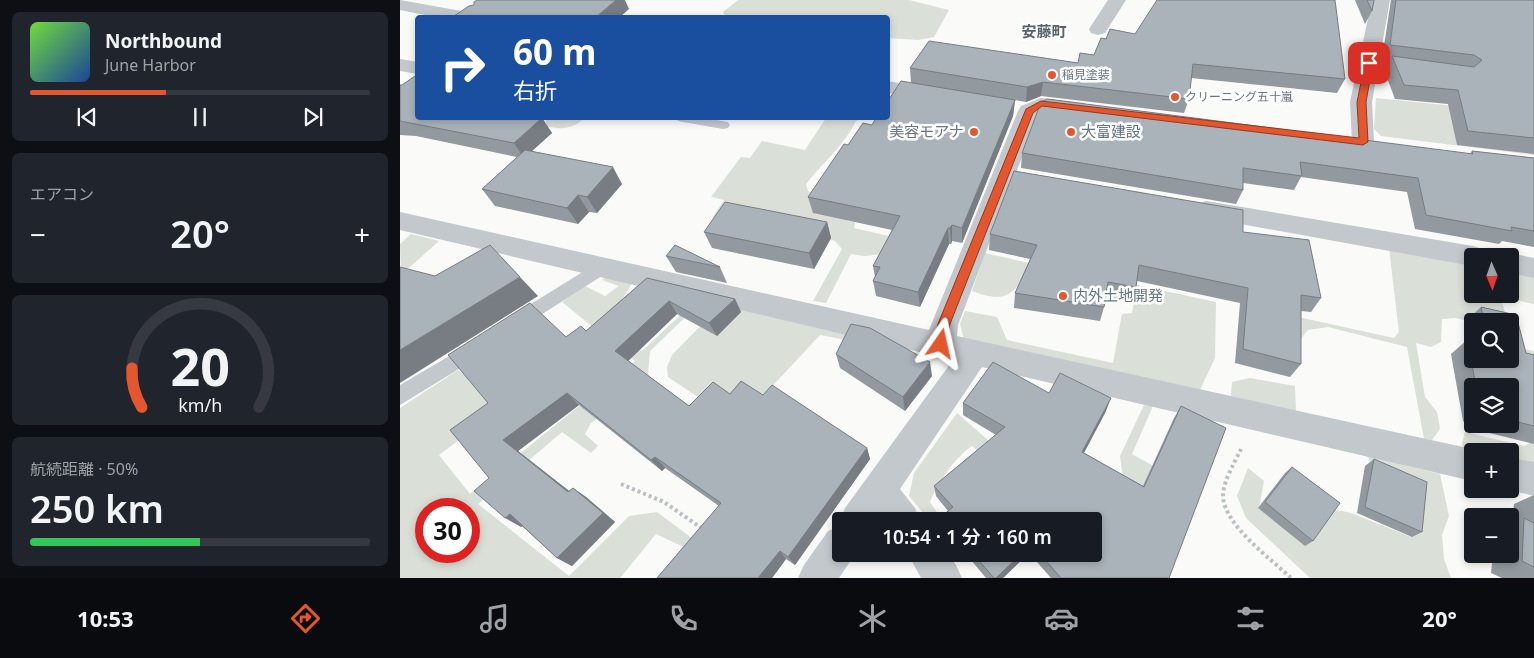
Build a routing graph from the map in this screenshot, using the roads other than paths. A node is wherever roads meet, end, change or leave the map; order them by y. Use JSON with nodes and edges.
{"nodes":[{"id":1,"x":1116,"y":0,"type":"edge"},
{"id":2,"x":1381,"y":0,"type":"edge"},
{"id":3,"x":400,"y":5,"type":"edge"},
{"id":4,"x":457,"y":15,"type":"edge"},
{"id":5,"x":1098,"y":29,"type":"dead end"},
{"id":6,"x":1369,"y":63,"type":"junction"},
{"id":7,"x":400,"y":65,"type":"edge"},
{"id":8,"x":415,"y":68,"type":"edge"},
{"id":9,"x":1426,"y":70,"type":"edge"},
{"id":10,"x":890,"y":87,"type":"edge"},
{"id":11,"x":953,"y":98,"type":"edge"},
{"id":12,"x":1099,"y":111,"type":"edge"},
{"id":13,"x":694,"y":120,"type":"edge"},
{"id":14,"x":723,"y":125,"type":"dead end"},
{"id":15,"x":1363,"y":142,"type":"edge"},
{"id":16,"x":1188,"y":206,"type":"edge"},
{"id":17,"x":400,"y":222,"type":"edge"},
{"id":18,"x":1464,"y":254,"type":"edge"},
{"id":19,"x":1519,"y":265,"type":"edge"},
{"id":20,"x":602,"y":267,"type":"junction"},
{"id":21,"x":1534,"y":268,"type":"edge"},
{"id":22,"x":501,"y":332,"type":"edge"},
{"id":23,"x":484,"y":343,"type":"edge"},
{"id":24,"x":941,"y":344,"type":"junction"},
{"id":25,"x":975,"y":353,"type":"junction"},
{"id":26,"x":400,"y":396,"type":"edge"},
{"id":27,"x":1464,"y":463,"type":"edge"},
{"id":28,"x":1519,"y":476,"type":"edge"},
{"id":29,"x":1534,"y":479,"type":"edge"},
{"id":30,"x":880,"y":491,"type":"junction"},
{"id":31,"x":865,"y":512,"type":"edge"},
{"id":32,"x":895,"y":512,"type":"edge"},
{"id":33,"x":832,"y":557,"type":"edge"},
{"id":34,"x":932,"y":562,"type":"edge"},
{"id":35,"x":817,"y":578,"type":"edge"},
{"id":36,"x":944,"y":578,"type":"edge"}],
"edges":[{"from":1,"to":5,"type":"street"},
{"from":2,"to":6,"type":"street"},
{"from":3,"to":4,"type":"street"},
{"from":6,"to":9,"type":"lane"},
{"from":6,"to":15,"type":"street"},
{"from":7,"to":8,"type":"street"},
{"from":10,"to":11,"type":"street"},
{"from":12,"to":24,"type":"street"},
{"from":13,"to":14,"type":"lane"},
{"from":16,"to":18,"type":"street"},
{"from":17,"to":20,"type":"street"},
{"from":19,"to":21,"type":"street"},
{"from":20,"to":22,"type":"lane"},
{"from":20,"to":24,"type":"street"},
{"from":23,"to":26,"type":"lane"},
{"from":24,"to":25,"type":"street"},
{"from":25,"to":27,"type":"street"},
{"from":25,"to":30,"type":"street"},
{"from":28,"to":29,"type":"street"},
{"from":30,"to":31,"type":"street"},
{"from":30,"to":32,"type":"street"},
{"from":33,"to":35,"type":"street"},
{"from":34,"to":36,"type":"street"}]}
